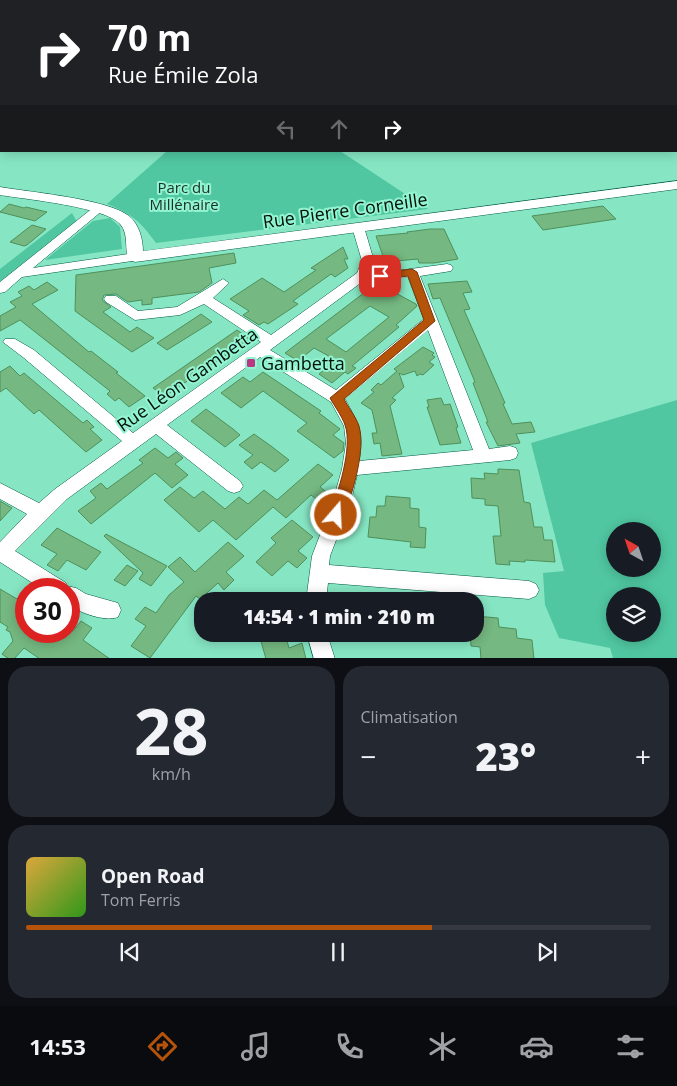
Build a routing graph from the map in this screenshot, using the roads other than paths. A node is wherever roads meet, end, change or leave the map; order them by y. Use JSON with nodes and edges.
{"nodes":[{"id":1,"x":677,"y":185,"type":"edge"},
{"id":2,"x":0,"y":191,"type":"edge"},
{"id":3,"x":98,"y":209,"type":"junction"},
{"id":4,"x":358,"y":227,"type":"junction"},
{"id":5,"x":135,"y":257,"type":"junction"},
{"id":6,"x":447,"y":268,"type":"dead end"},
{"id":7,"x":412,"y":272,"type":"junction"},
{"id":8,"x":18,"y":274,"type":"junction"},
{"id":9,"x":363,"y":275,"type":"junction"},
{"id":10,"x":223,"y":283,"type":"dead end"},
{"id":11,"x":0,"y":289,"type":"edge"},
{"id":12,"x":204,"y":298,"type":"junction"},
{"id":13,"x":111,"y":299,"type":"dead end"},
{"id":14,"x":430,"y":321,"type":"junction"},
{"id":15,"x":10,"y":342,"type":"dead end"},
{"id":16,"x":266,"y":346,"type":"junction"},
{"id":17,"x":337,"y":398,"type":"junction"},
{"id":18,"x":156,"y":425,"type":"junction"},
{"id":19,"x":132,"y":441,"type":"junction"},
{"id":20,"x":510,"y":453,"type":"dead end"},
{"id":21,"x":482,"y":455,"type":"junction"},
{"id":22,"x":350,"y":468,"type":"junction"},
{"id":23,"x":234,"y":486,"type":"dead end"},
{"id":24,"x":0,"y":490,"type":"edge"},
{"id":25,"x":40,"y":513,"type":"junction"},
{"id":26,"x":1,"y":554,"type":"edge"},
{"id":27,"x":318,"y":573,"type":"junction"},
{"id":28,"x":41,"y":578,"type":"edge"},
{"id":29,"x":529,"y":590,"type":"dead end"},
{"id":30,"x":317,"y":592,"type":"edge"},
{"id":31,"x":80,"y":601,"type":"edge"},
{"id":32,"x":111,"y":610,"type":"dead end"},
{"id":33,"x":320,"y":642,"type":"edge"},
{"id":34,"x":325,"y":658,"type":"edge"}],
"edges":[{"from":1,"to":4,"type":"street","name":"Rue Pierre Corneille"},
{"from":2,"to":3,"type":"street"},
{"from":3,"to":5,"type":"street"},
{"from":3,"to":8,"type":"street"},
{"from":4,"to":5,"type":"street","name":"Rue Pierre Corneille"},
{"from":4,"to":9,"type":"street"},
{"from":5,"to":8,"type":"street","name":"Rue Pierre Corneille"},
{"from":6,"to":7,"type":"street"},
{"from":7,"to":9,"type":"street"},
{"from":7,"to":14,"type":"street"},
{"from":8,"to":11,"type":"street"},
{"from":9,"to":16,"type":"street","name":"Rue Léon Gambetta"},
{"from":10,"to":12,"type":"street"},
{"from":12,"to":13,"type":"street"},
{"from":12,"to":16,"type":"street"},
{"from":14,"to":17,"type":"street"},
{"from":14,"to":21,"type":"street"},
{"from":15,"to":19,"type":"street"},
{"from":16,"to":17,"type":"street"},
{"from":16,"to":18,"type":"street","name":"Rue Léon Gambetta"},
{"from":17,"to":22,"type":"street"},
{"from":18,"to":19,"type":"street","name":"Rue Léon Gambetta"},
{"from":18,"to":23,"type":"street"},
{"from":19,"to":25,"type":"street","name":"Rue Léon Gambetta"},
{"from":20,"to":21,"type":"street"},
{"from":21,"to":22,"type":"street"},
{"from":22,"to":27,"type":"street"},
{"from":24,"to":25,"type":"street"},
{"from":25,"to":26,"type":"street","name":"Rue Léon Gambetta"},
{"from":26,"to":28,"type":"street"},
{"from":27,"to":29,"type":"street"},
{"from":27,"to":30,"type":"street"},
{"from":31,"to":32,"type":"street"},
{"from":33,"to":34,"type":"street"}]}
